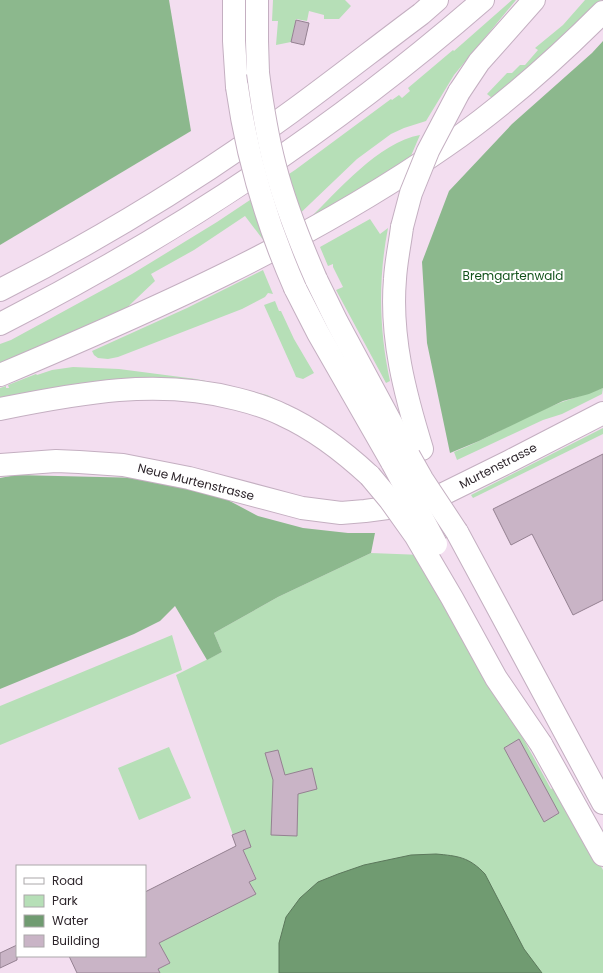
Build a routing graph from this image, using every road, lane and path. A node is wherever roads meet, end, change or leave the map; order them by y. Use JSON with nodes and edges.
{"nodes":[{"id":1,"x":234,"y":0,"type":"edge"},
{"id":2,"x":257,"y":0,"type":"edge"},
{"id":3,"x":416,"y":0,"type":"edge"},
{"id":4,"x":437,"y":0,"type":"edge"},
{"id":5,"x":483,"y":0,"type":"edge"},
{"id":6,"x":534,"y":0,"type":"edge"},
{"id":7,"x":603,"y":12,"type":"edge"},
{"id":8,"x":383,"y":42,"type":"junction"},
{"id":9,"x":0,"y":290,"type":"edge"},
{"id":10,"x":0,"y":324,"type":"edge"},
{"id":11,"x":0,"y":375,"type":"edge"},
{"id":12,"x":0,"y":409,"type":"edge"},
{"id":13,"x":603,"y":413,"type":"edge"},
{"id":14,"x":408,"y":456,"type":"junction"},
{"id":15,"x":0,"y":465,"type":"edge"},
{"id":16,"x":390,"y":509,"type":"joint"},
{"id":17,"x":541,"y":744,"type":"junction"},
{"id":18,"x":603,"y":803,"type":"edge"},
{"id":19,"x":603,"y":856,"type":"edge"}],
"edges":[{"from":1,"to":14,"type":"main road","bridge":true},
{"from":2,"to":14,"type":"main road","bridge":true},
{"from":3,"to":8,"type":"main road"},
{"from":4,"to":8,"type":"main road"},
{"from":5,"to":10,"type":"main road"},
{"from":6,"to":14,"type":"main road","bridge":true},
{"from":7,"to":11,"type":"main road"},
{"from":8,"to":9,"type":"main road"},
{"from":12,"to":17,"type":"main road","bridge":true},
{"from":13,"to":16,"type":"main road","name":"Murtenstrasse"},
{"from":14,"to":17,"type":"main road","bridge":true},
{"from":14,"to":18,"type":"main road","bridge":true},
{"from":15,"to":16,"type":"main road","name":"Neue Murtenstrasse"},
{"from":17,"to":19,"type":"main road"}]}
